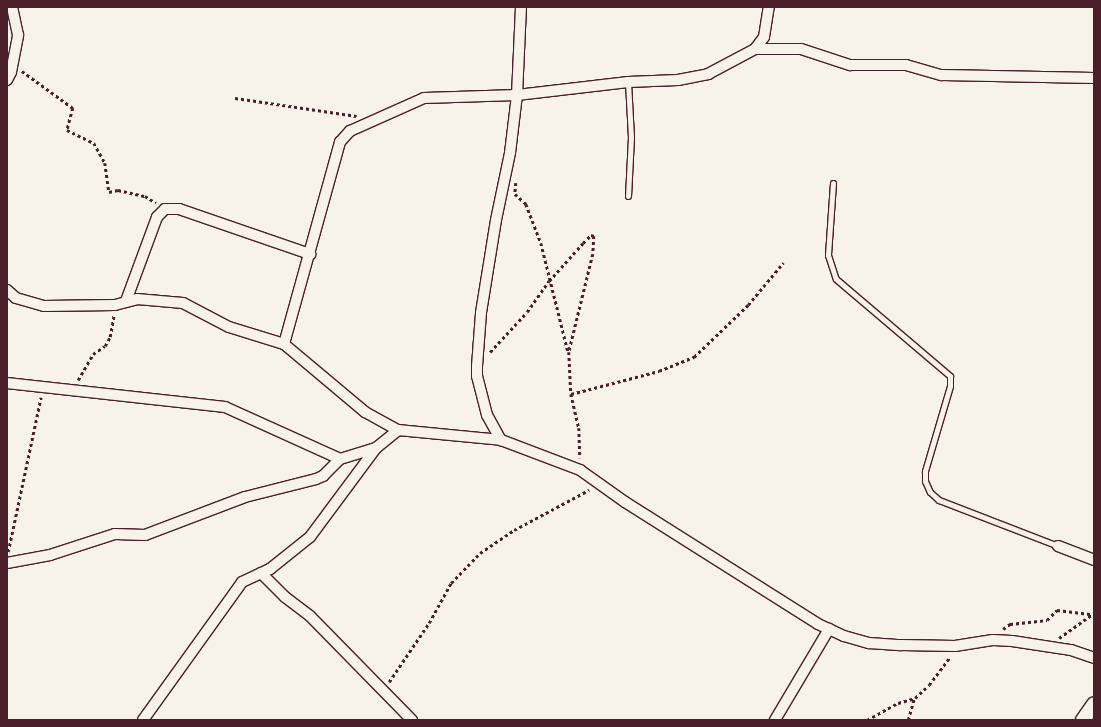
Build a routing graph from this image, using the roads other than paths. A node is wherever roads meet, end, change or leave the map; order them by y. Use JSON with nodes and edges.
{"nodes":[{"id":1,"x":12,"y":7,"type":"edge"},
{"id":2,"x":521,"y":7,"type":"edge"},
{"id":3,"x":769,"y":7,"type":"edge"},
{"id":4,"x":755,"y":49,"type":"junction"},
{"id":5,"x":1094,"y":78,"type":"edge"},
{"id":6,"x":7,"y":80,"type":"edge"},
{"id":7,"x":628,"y":82,"type":"junction"},
{"id":8,"x":517,"y":95,"type":"junction"},
{"id":9,"x":833,"y":183,"type":"dead end"},
{"id":10,"x":628,"y":196,"type":"dead end"},
{"id":11,"x":310,"y":254,"type":"junction"},
{"id":12,"x":7,"y":290,"type":"edge"},
{"id":13,"x":126,"y":301,"type":"junction"},
{"id":14,"x":284,"y":344,"type":"junction"},
{"id":15,"x":7,"y":383,"type":"edge"},
{"id":16,"x":398,"y":430,"type":"junction"},
{"id":17,"x":501,"y":440,"type":"junction"},
{"id":18,"x":376,"y":448,"type":"junction"},
{"id":19,"x":340,"y":459,"type":"junction"},
{"id":20,"x":1058,"y":546,"type":"joint"},
{"id":21,"x":1094,"y":560,"type":"edge"},
{"id":22,"x":7,"y":563,"type":"edge"},
{"id":23,"x":261,"y":573,"type":"junction"},
{"id":24,"x":829,"y":629,"type":"junction"},
{"id":25,"x":1094,"y":658,"type":"edge"},
{"id":26,"x":1094,"y":704,"type":"edge"},
{"id":27,"x":143,"y":720,"type":"edge"},
{"id":28,"x":412,"y":720,"type":"edge"},
{"id":29,"x":775,"y":720,"type":"edge"},
{"id":30,"x":1083,"y":720,"type":"edge"}],
"edges":[{"from":1,"to":6,"type":"street"},
{"from":2,"to":8,"type":"street"},
{"from":3,"to":4,"type":"street"},
{"from":4,"to":5,"type":"street"},
{"from":4,"to":7,"type":"street"},
{"from":7,"to":8,"type":"street"},
{"from":7,"to":10,"type":"lane"},
{"from":8,"to":11,"type":"street"},
{"from":8,"to":17,"type":"street"},
{"from":9,"to":20,"type":"lane"},
{"from":11,"to":13,"type":"street"},
{"from":11,"to":14,"type":"street"},
{"from":12,"to":13,"type":"street"},
{"from":13,"to":14,"type":"street"},
{"from":14,"to":16,"type":"street"},
{"from":15,"to":19,"type":"street"},
{"from":16,"to":17,"type":"street"},
{"from":16,"to":18,"type":"street"},
{"from":17,"to":24,"type":"street"},
{"from":18,"to":19,"type":"street"},
{"from":18,"to":23,"type":"street"},
{"from":19,"to":22,"type":"street"},
{"from":20,"to":21,"type":"street"},
{"from":23,"to":27,"type":"street"},
{"from":23,"to":28,"type":"street"},
{"from":24,"to":25,"type":"street"},
{"from":24,"to":29,"type":"street"},
{"from":26,"to":30,"type":"main road"}]}
